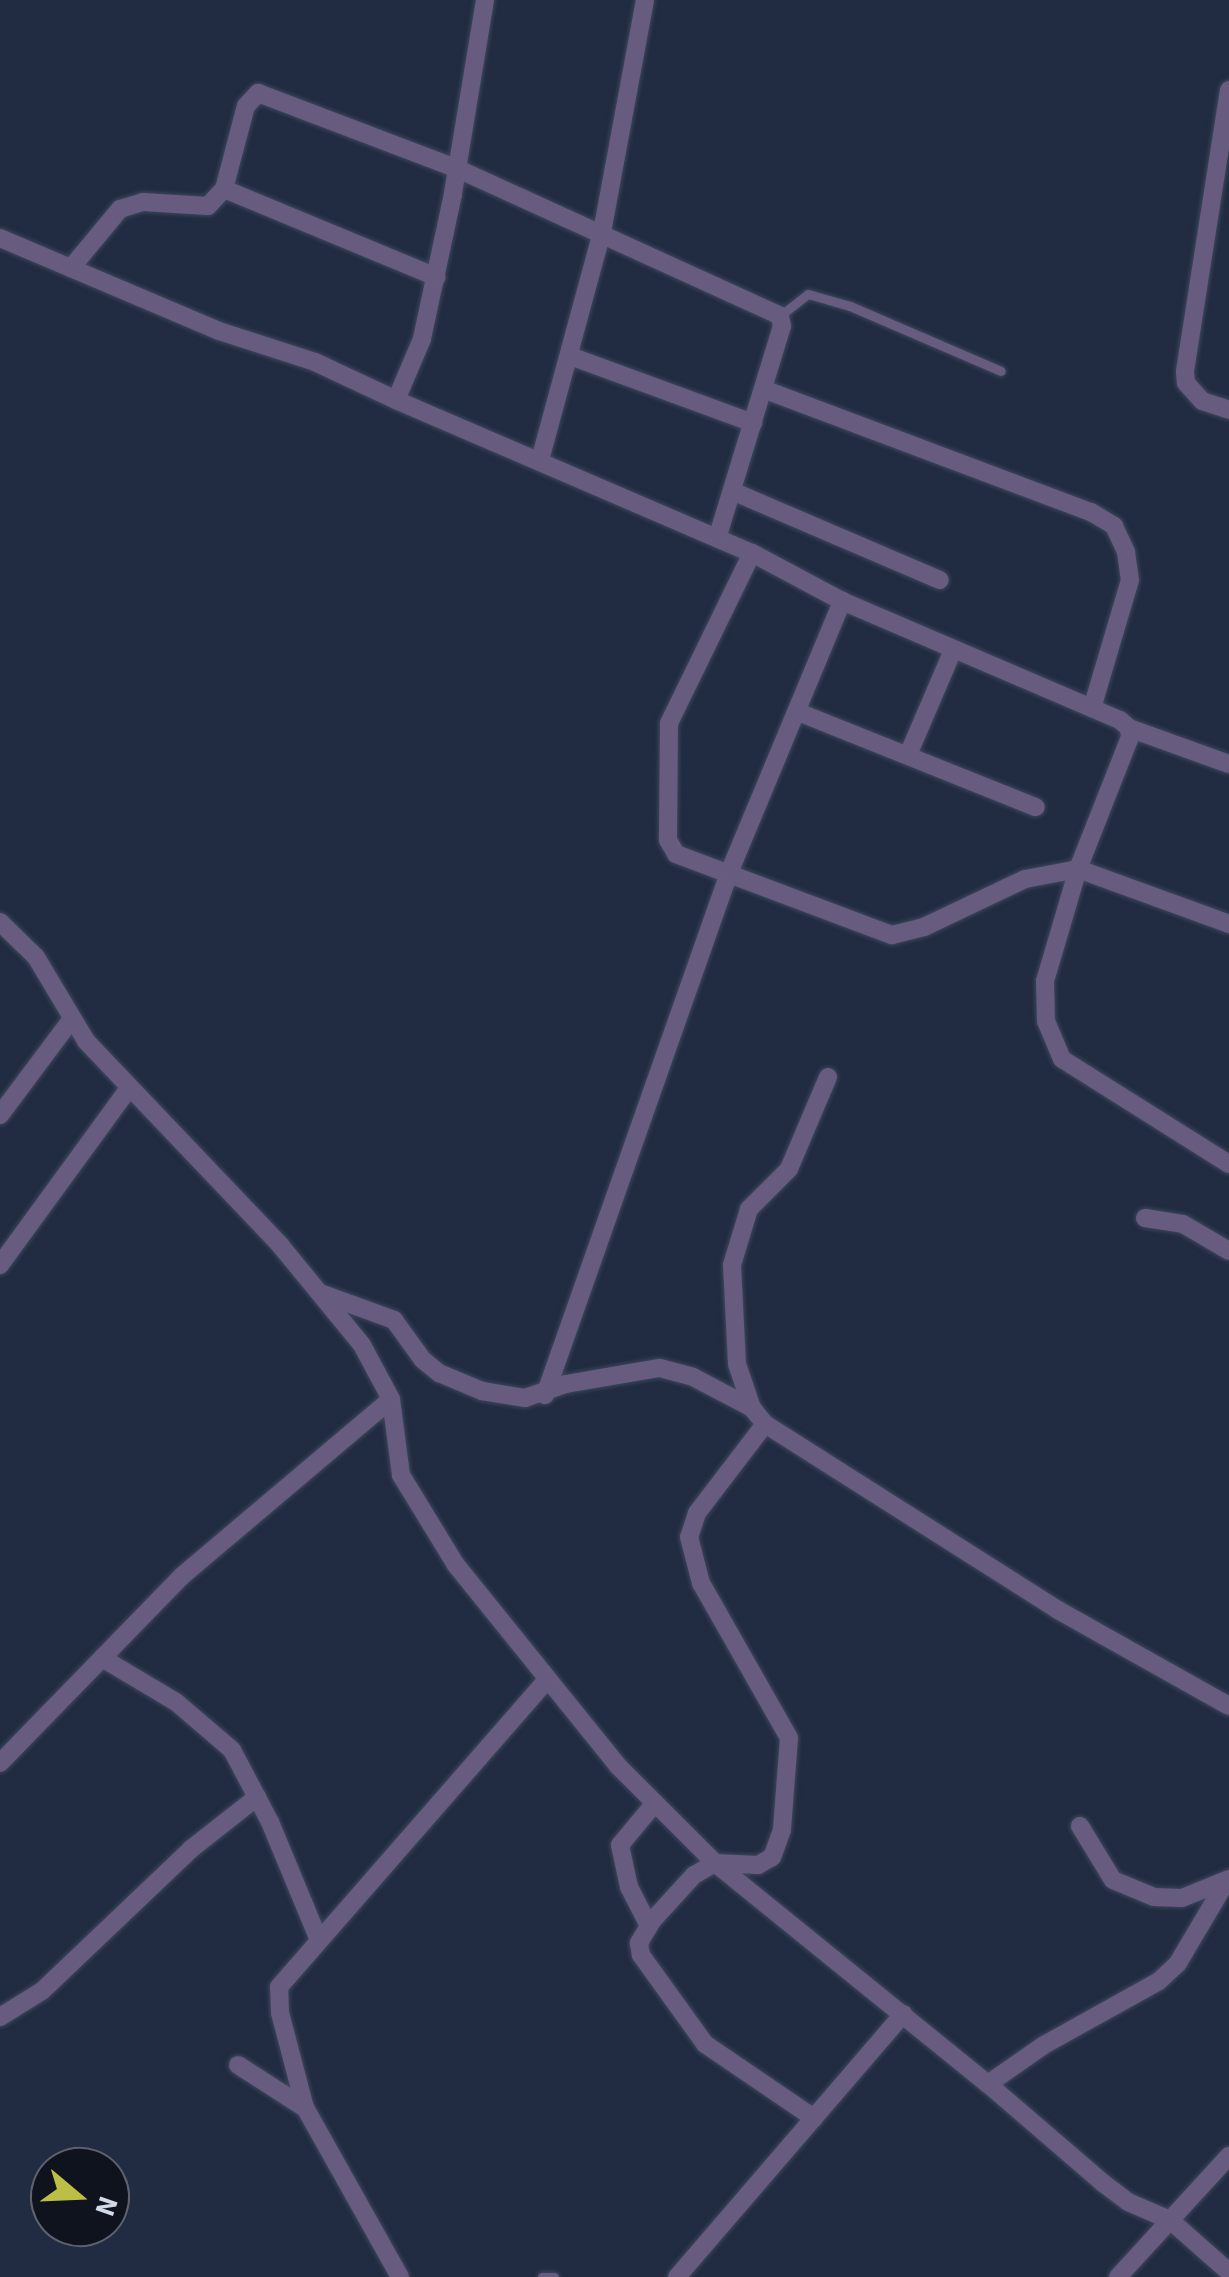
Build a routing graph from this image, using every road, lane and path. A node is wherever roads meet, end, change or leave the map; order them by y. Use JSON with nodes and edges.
{"nodes":[{"id":1,"x":485,"y":0,"type":"edge"},
{"id":2,"x":645,"y":0,"type":"edge"},
{"id":3,"x":1228,"y":102,"type":"edge"},
{"id":4,"x":458,"y":169,"type":"junction"},
{"id":5,"x":224,"y":189,"type":"junction"},
{"id":6,"x":602,"y":232,"type":"junction"},
{"id":7,"x":0,"y":238,"type":"edge"},
{"id":8,"x":71,"y":268,"type":"junction"},
{"id":9,"x":436,"y":277,"type":"junction"},
{"id":10,"x":780,"y":316,"type":"junction"},
{"id":11,"x":570,"y":356,"type":"junction"},
{"id":12,"x":1001,"y":371,"type":"dead end"},
{"id":13,"x":763,"y":389,"type":"junction"},
{"id":14,"x":396,"y":400,"type":"junction"},
{"id":15,"x":1229,"y":410,"type":"edge"},
{"id":16,"x":753,"y":422,"type":"junction"},
{"id":17,"x":540,"y":460,"type":"junction"},
{"id":18,"x":732,"y":491,"type":"junction"},
{"id":19,"x":717,"y":538,"type":"junction"},
{"id":20,"x":752,"y":553,"type":"junction"},
{"id":21,"x":940,"y":580,"type":"dead end"},
{"id":22,"x":842,"y":601,"type":"junction"},
{"id":23,"x":953,"y":650,"type":"junction"},
{"id":24,"x":1092,"y":708,"type":"junction"},
{"id":25,"x":798,"y":712,"type":"junction"},
{"id":26,"x":1128,"y":728,"type":"junction"},
{"id":27,"x":908,"y":755,"type":"junction"},
{"id":28,"x":1229,"y":764,"type":"edge"},
{"id":29,"x":1036,"y":807,"type":"dead end"},
{"id":30,"x":1078,"y":869,"type":"junction"},
{"id":31,"x":729,"y":873,"type":"junction"},
{"id":32,"x":0,"y":922,"type":"edge"},
{"id":33,"x":1229,"y":924,"type":"edge"},
{"id":34,"x":70,"y":1020,"type":"junction"},
{"id":35,"x":828,"y":1077,"type":"dead end"},
{"id":36,"x":130,"y":1087,"type":"junction"},
{"id":37,"x":0,"y":1115,"type":"edge"},
{"id":38,"x":1229,"y":1164,"type":"edge"},
{"id":39,"x":1145,"y":1218,"type":"dead end"},
{"id":40,"x":1229,"y":1251,"type":"edge"},
{"id":41,"x":0,"y":1265,"type":"edge"},
{"id":42,"x":319,"y":1293,"type":"junction"},
{"id":43,"x":544,"y":1394,"type":"junction"},
{"id":44,"x":390,"y":1399,"type":"junction"},
{"id":45,"x":752,"y":1408,"type":"junction"},
{"id":46,"x":764,"y":1424,"type":"junction"},
{"id":47,"x":102,"y":1658,"type":"junction"},
{"id":48,"x":547,"y":1680,"type":"junction"},
{"id":49,"x":1229,"y":1706,"type":"edge"},
{"id":50,"x":0,"y":1763,"type":"edge"},
{"id":51,"x":257,"y":1797,"type":"junction"},
{"id":52,"x":654,"y":1804,"type":"junction"},
{"id":53,"x":1080,"y":1826,"type":"dead end"},
{"id":54,"x":715,"y":1864,"type":"junction"},
{"id":55,"x":1228,"y":1879,"type":"edge"},
{"id":56,"x":649,"y":1926,"type":"junction"},
{"id":57,"x":318,"y":1938,"type":"junction"},
{"id":58,"x":904,"y":2014,"type":"junction"},
{"id":59,"x":0,"y":2017,"type":"edge"},
{"id":60,"x":238,"y":2065,"type":"dead end"},
{"id":61,"x":988,"y":2084,"type":"junction"},
{"id":62,"x":305,"y":2108,"type":"junction"},
{"id":63,"x":814,"y":2118,"type":"junction"},
{"id":64,"x":1229,"y":2156,"type":"edge"},
{"id":65,"x":1170,"y":2220,"type":"junction"},
{"id":66,"x":1229,"y":2272,"type":"edge"},
{"id":67,"x":400,"y":2277,"type":"edge"},
{"id":68,"x":542,"y":2277,"type":"edge"},
{"id":69,"x":554,"y":2277,"type":"edge"},
{"id":70,"x":677,"y":2277,"type":"edge"},
{"id":71,"x":1118,"y":2277,"type":"edge"}],
"edges":[{"from":1,"to":4,"type":"street"},
{"from":2,"to":6,"type":"street"},
{"from":3,"to":15,"type":"street"},
{"from":4,"to":5,"type":"street"},
{"from":4,"to":6,"type":"street"},
{"from":4,"to":9,"type":"street"},
{"from":5,"to":8,"type":"street"},
{"from":5,"to":9,"type":"street"},
{"from":6,"to":10,"type":"street"},
{"from":6,"to":11,"type":"street"},
{"from":7,"to":8,"type":"street"},
{"from":8,"to":14,"type":"street"},
{"from":9,"to":14,"type":"street"},
{"from":10,"to":12,"type":"lane"},
{"from":10,"to":13,"type":"street"},
{"from":11,"to":16,"type":"street"},
{"from":11,"to":17,"type":"street"},
{"from":13,"to":16,"type":"street"},
{"from":13,"to":24,"type":"street"},
{"from":14,"to":17,"type":"street"},
{"from":16,"to":18,"type":"street"},
{"from":17,"to":19,"type":"street"},
{"from":18,"to":19,"type":"street"},
{"from":18,"to":21,"type":"street"},
{"from":19,"to":20,"type":"street"},
{"from":20,"to":22,"type":"street"},
{"from":20,"to":31,"type":"street"},
{"from":22,"to":23,"type":"street"},
{"from":22,"to":25,"type":"street"},
{"from":23,"to":24,"type":"street"},
{"from":23,"to":27,"type":"street"},
{"from":24,"to":26,"type":"street"},
{"from":25,"to":27,"type":"street"},
{"from":25,"to":31,"type":"street"},
{"from":26,"to":28,"type":"street"},
{"from":26,"to":30,"type":"street"},
{"from":27,"to":29,"type":"street"},
{"from":30,"to":31,"type":"street"},
{"from":30,"to":33,"type":"street"},
{"from":30,"to":38,"type":"street"},
{"from":31,"to":43,"type":"street"},
{"from":32,"to":34,"type":"street"},
{"from":34,"to":36,"type":"street"},
{"from":34,"to":37,"type":"street"},
{"from":35,"to":45,"type":"street"},
{"from":36,"to":41,"type":"street"},
{"from":36,"to":42,"type":"street"},
{"from":39,"to":40,"type":"street"},
{"from":42,"to":43,"type":"street"},
{"from":42,"to":44,"type":"street"},
{"from":43,"to":45,"type":"street"},
{"from":44,"to":47,"type":"street"},
{"from":44,"to":48,"type":"street"},
{"from":45,"to":46,"type":"street"},
{"from":46,"to":49,"type":"street"},
{"from":46,"to":54,"type":"street"},
{"from":47,"to":50,"type":"street"},
{"from":47,"to":51,"type":"street"},
{"from":48,"to":52,"type":"street"},
{"from":48,"to":57,"type":"street"},
{"from":51,"to":57,"type":"street"},
{"from":51,"to":59,"type":"street"},
{"from":52,"to":54,"type":"street"},
{"from":52,"to":56,"type":"street"},
{"from":53,"to":55,"type":"street"},
{"from":54,"to":56,"type":"street"},
{"from":54,"to":58,"type":"street"},
{"from":55,"to":61,"type":"street"},
{"from":56,"to":63,"type":"street"},
{"from":57,"to":62,"type":"street"},
{"from":58,"to":61,"type":"street"},
{"from":58,"to":63,"type":"street"},
{"from":60,"to":62,"type":"street"},
{"from":61,"to":65,"type":"street"},
{"from":62,"to":67,"type":"street"},
{"from":63,"to":70,"type":"street"},
{"from":64,"to":65,"type":"street"},
{"from":65,"to":66,"type":"street"},
{"from":65,"to":71,"type":"street"},
{"from":68,"to":69,"type":"lane"}]}
